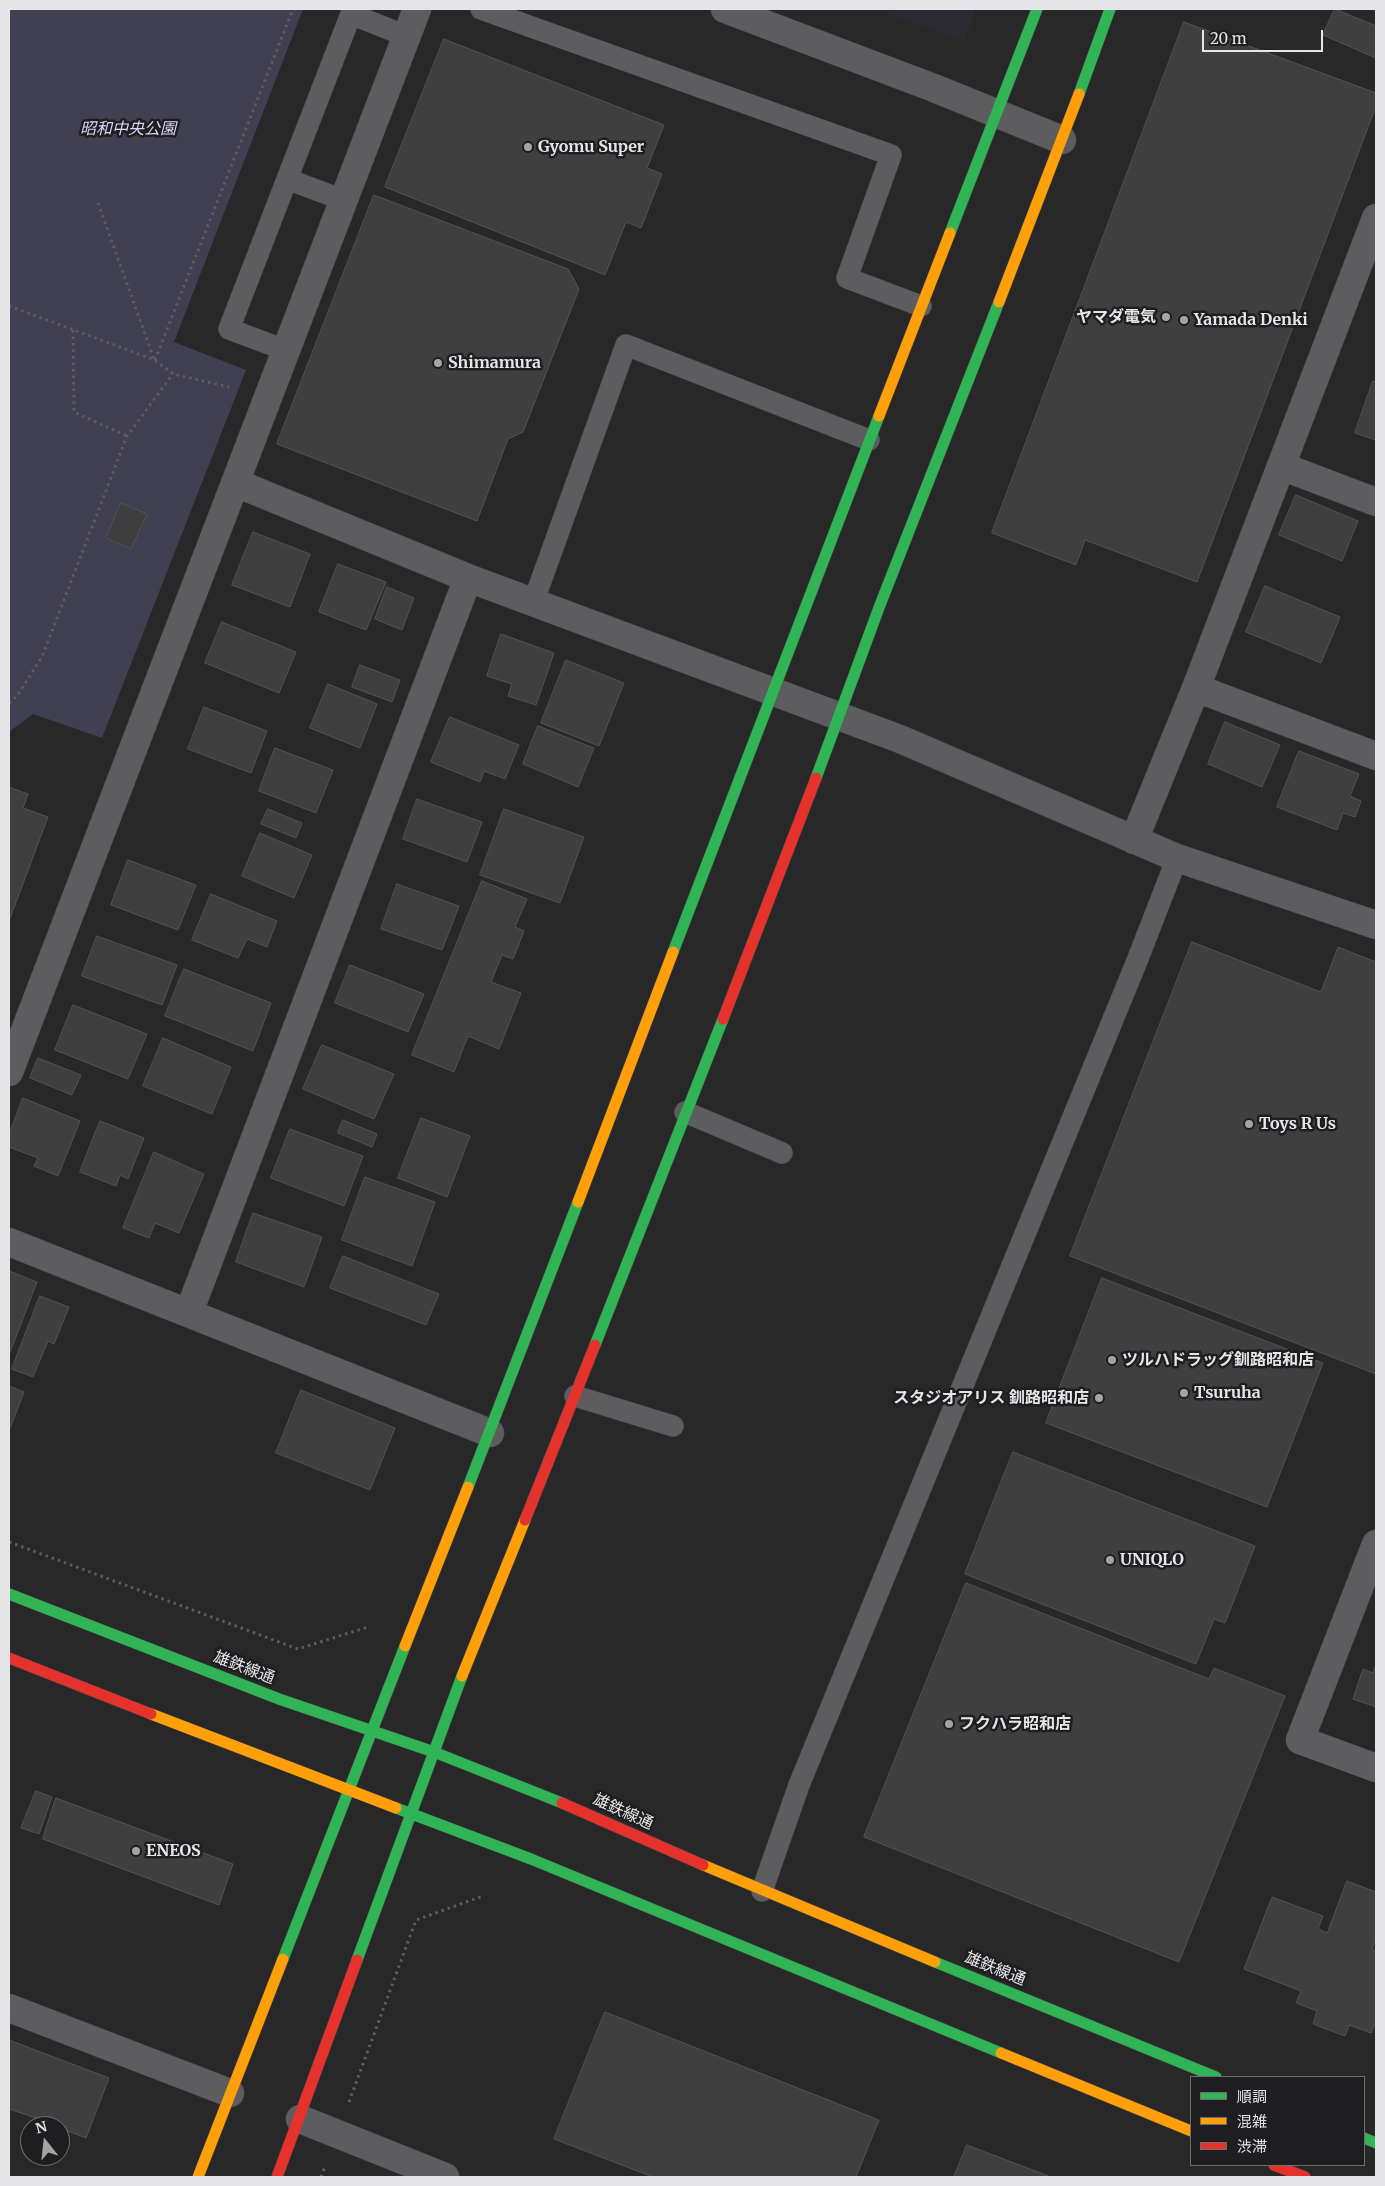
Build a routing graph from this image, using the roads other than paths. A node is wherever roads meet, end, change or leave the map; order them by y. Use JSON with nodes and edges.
{"nodes":[{"id":1,"x":416,"y":9,"type":"edge"},
{"id":2,"x":481,"y":9,"type":"edge"},
{"id":3,"x":725,"y":9,"type":"edge"},
{"id":4,"x":1038,"y":9,"type":"edge"},
{"id":5,"x":1110,"y":9,"type":"edge"},
{"id":6,"x":406,"y":36,"type":"junction"},
{"id":7,"x":997,"y":114,"type":"junction"},
{"id":8,"x":1062,"y":140,"type":"junction"},
{"id":9,"x":287,"y":179,"type":"junction"},
{"id":10,"x":343,"y":200,"type":"junction"},
{"id":11,"x":1374,"y":234,"type":"edge"},
{"id":12,"x":921,"y":306,"type":"junction"},
{"id":13,"x":285,"y":350,"type":"junction"},
{"id":14,"x":869,"y":440,"type":"junction"},
{"id":15,"x":1281,"y":466,"type":"junction"},
{"id":16,"x":236,"y":483,"type":"junction"},
{"id":17,"x":1376,"y":502,"type":"edge"},
{"id":18,"x":468,"y":578,"type":"junction"},
{"id":19,"x":533,"y":603,"type":"junction"},
{"id":20,"x":1196,"y":688,"type":"junction"},
{"id":21,"x":772,"y":692,"type":"junction"},
{"id":22,"x":839,"y":716,"type":"junction"},
{"id":23,"x":1376,"y":756,"type":"edge"},
{"id":24,"x":1134,"y":840,"type":"junction"},
{"id":25,"x":1177,"y":858,"type":"junction"},
{"id":26,"x":1376,"y":925,"type":"edge"},
{"id":27,"x":15,"y":1037,"type":"edge"},
{"id":28,"x":9,"y":1072,"type":"edge"},
{"id":29,"x":685,"y":1112,"type":"junction"},
{"id":30,"x":782,"y":1153,"type":"dead end"},
{"id":31,"x":9,"y":1242,"type":"edge"},
{"id":32,"x":189,"y":1312,"type":"junction"},
{"id":33,"x":575,"y":1396,"type":"junction"},
{"id":34,"x":673,"y":1426,"type":"dead end"},
{"id":35,"x":490,"y":1433,"type":"junction"},
{"id":36,"x":1376,"y":1544,"type":"edge"},
{"id":37,"x":9,"y":1594,"type":"edge"},
{"id":38,"x":9,"y":1658,"type":"edge"},
{"id":39,"x":372,"y":1731,"type":"junction"},
{"id":40,"x":434,"y":1752,"type":"junction"},
{"id":41,"x":1376,"y":1768,"type":"edge"},
{"id":42,"x":349,"y":1791,"type":"junction"},
{"id":43,"x":412,"y":1814,"type":"junction"},
{"id":44,"x":762,"y":1891,"type":"junction"},
{"id":45,"x":9,"y":2008,"type":"edge"},
{"id":46,"x":1214,"y":2076,"type":"edge"},
{"id":47,"x":230,"y":2093,"type":"junction"},
{"id":48,"x":300,"y":2119,"type":"junction"},
{"id":49,"x":1190,"y":2130,"type":"edge"},
{"id":50,"x":1277,"y":2166,"type":"edge"},
{"id":51,"x":198,"y":2177,"type":"edge"},
{"id":52,"x":277,"y":2177,"type":"edge"},
{"id":53,"x":445,"y":2177,"type":"edge"},
{"id":54,"x":1305,"y":2177,"type":"edge"}],
"edges":[{"from":1,"to":6,"type":"street"},
{"from":2,"to":12,"type":"lane"},
{"from":3,"to":7,"type":"street"},
{"from":4,"to":7,"type":"street"},
{"from":5,"to":8,"type":"street"},
{"from":6,"to":9,"type":"lane"},
{"from":6,"to":10,"type":"street"},
{"from":7,"to":8,"type":"street"},
{"from":7,"to":12,"type":"street"},
{"from":8,"to":22,"type":"street"},
{"from":9,"to":10,"type":"lane"},
{"from":9,"to":13,"type":"lane"},
{"from":10,"to":13,"type":"street"},
{"from":11,"to":15,"type":"street"},
{"from":12,"to":14,"type":"street"},
{"from":13,"to":16,"type":"street"},
{"from":14,"to":19,"type":"lane"},
{"from":14,"to":21,"type":"street"},
{"from":15,"to":17,"type":"street"},
{"from":15,"to":20,"type":"street"},
{"from":16,"to":18,"type":"street"},
{"from":16,"to":27,"type":"street"},
{"from":18,"to":19,"type":"street"},
{"from":18,"to":32,"type":"street"},
{"from":19,"to":21,"type":"street"},
{"from":20,"to":23,"type":"street"},
{"from":20,"to":24,"type":"street"},
{"from":21,"to":22,"type":"street"},
{"from":21,"to":35,"type":"street"},
{"from":22,"to":24,"type":"street"},
{"from":22,"to":29,"type":"street"},
{"from":24,"to":25,"type":"street"},
{"from":25,"to":26,"type":"street"},
{"from":25,"to":44,"type":"lane"},
{"from":27,"to":28,"type":"street"},
{"from":29,"to":30,"type":"lane"},
{"from":29,"to":33,"type":"street"},
{"from":31,"to":32,"type":"street"},
{"from":32,"to":35,"type":"street"},
{"from":33,"to":34,"type":"lane"},
{"from":33,"to":40,"type":"street"},
{"from":35,"to":39,"type":"street"},
{"from":36,"to":41,"type":"street"},
{"from":37,"to":39,"type":"street","name":"雄鉄線通"},
{"from":38,"to":42,"type":"street"},
{"from":39,"to":40,"type":"street","name":"雄鉄線通"},
{"from":39,"to":42,"type":"street"},
{"from":40,"to":43,"type":"street"},
{"from":40,"to":44,"type":"street","name":"雄鉄線通"},
{"from":42,"to":43,"type":"street"},
{"from":42,"to":47,"type":"street"},
{"from":43,"to":48,"type":"street"},
{"from":43,"to":49,"type":"street"},
{"from":44,"to":46,"type":"street","name":"雄鉄線通"},
{"from":45,"to":47,"type":"street"},
{"from":47,"to":51,"type":"street"},
{"from":48,"to":52,"type":"street"},
{"from":48,"to":53,"type":"street"},
{"from":50,"to":54,"type":"street"}]}
